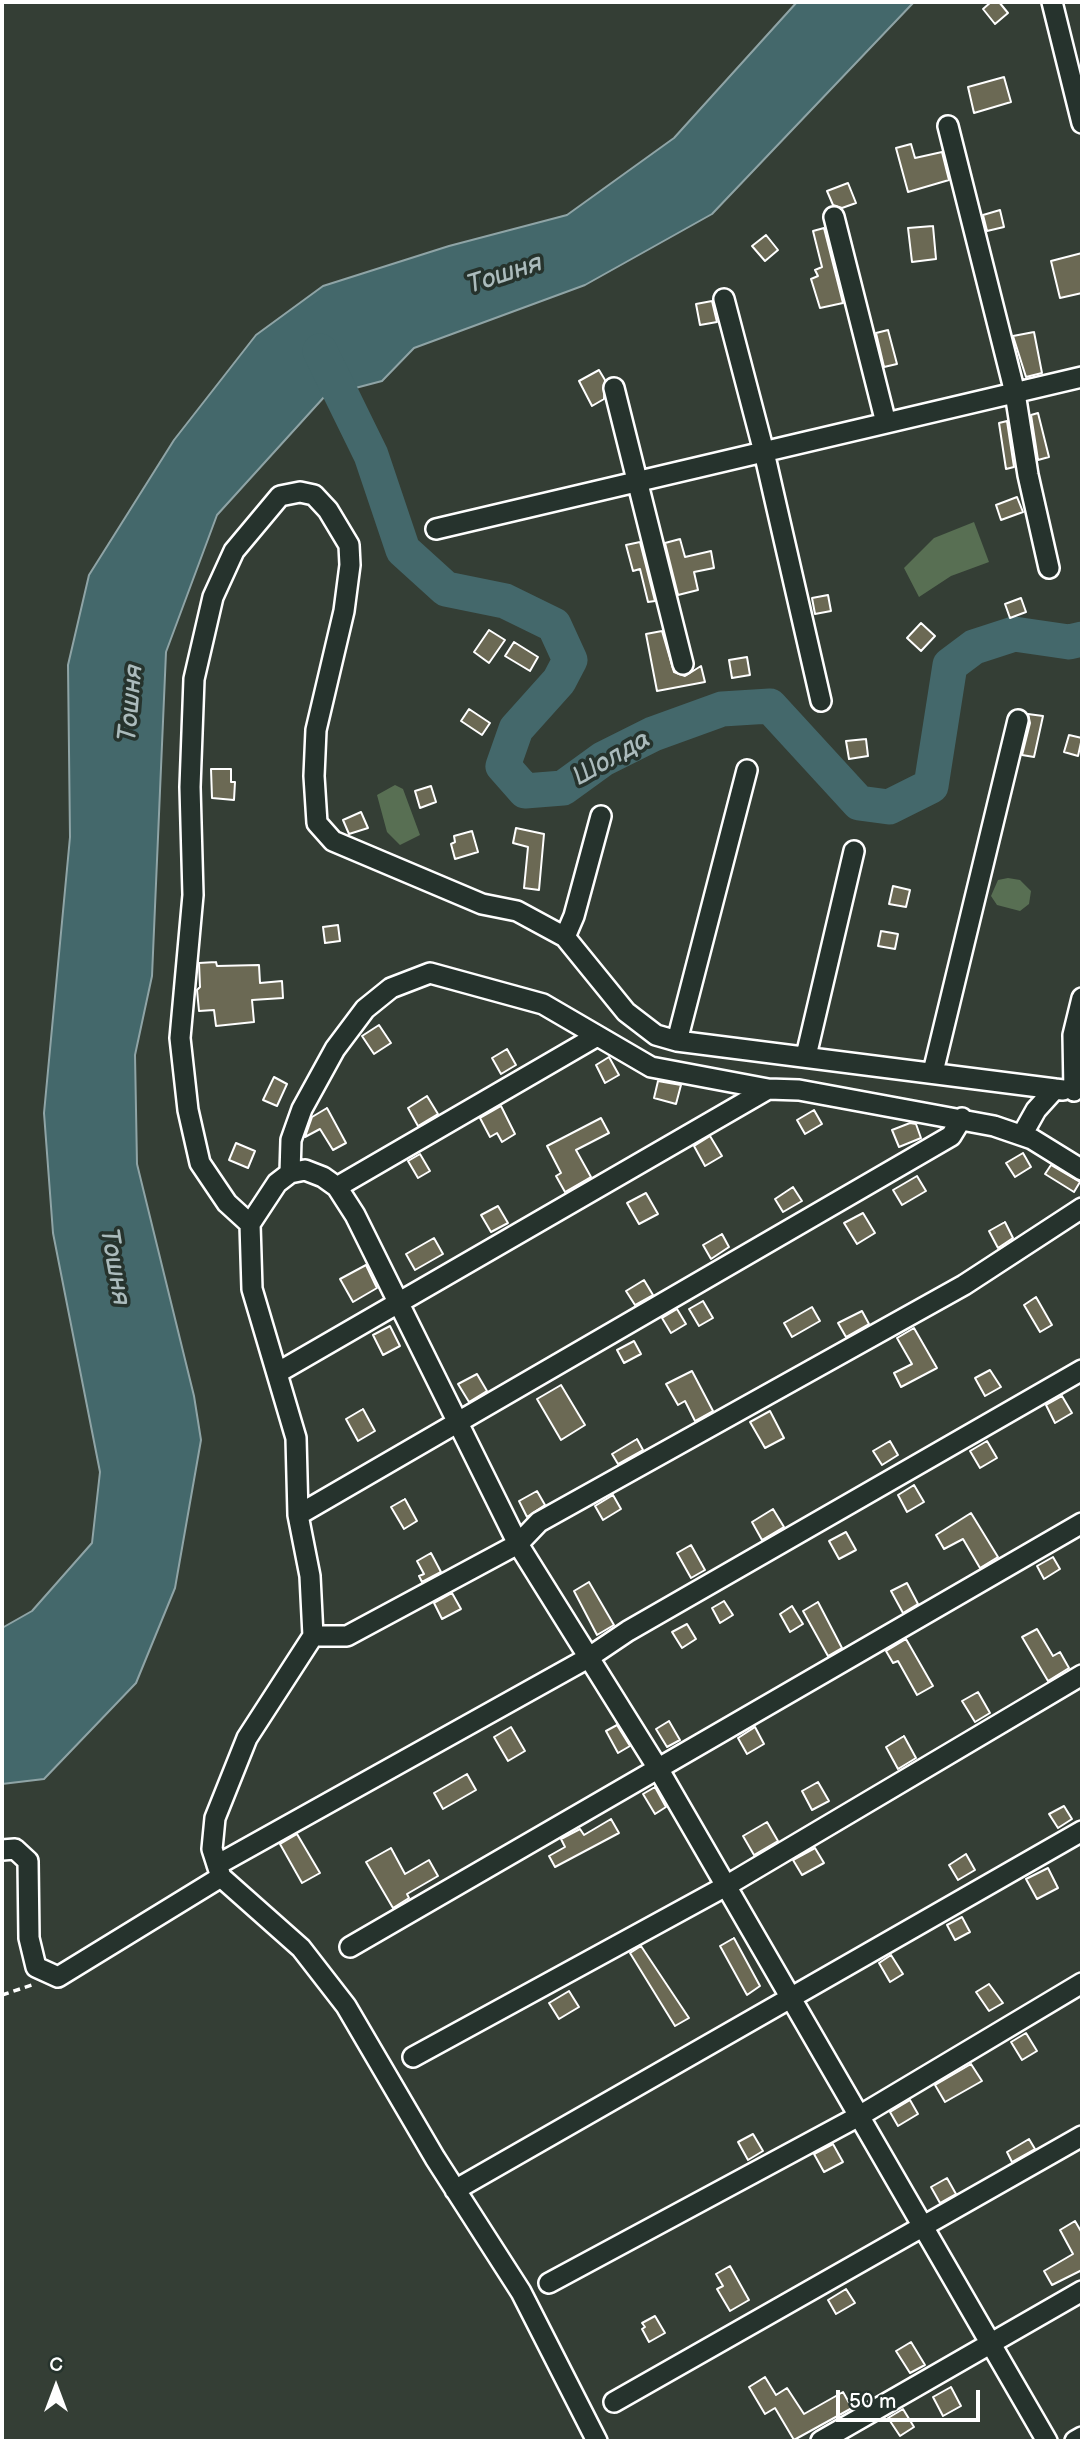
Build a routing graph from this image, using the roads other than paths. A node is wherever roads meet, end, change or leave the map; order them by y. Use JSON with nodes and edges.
{"nodes":[{"id":1,"x":1052,"y":2,"type":"edge"},
{"id":2,"x":1082,"y":124,"type":"edge"},
{"id":3,"x":948,"y":126,"type":"dead end"},
{"id":4,"x":834,"y":217,"type":"dead end"},
{"id":5,"x":724,"y":299,"type":"dead end"},
{"id":6,"x":1082,"y":377,"type":"edge"},
{"id":7,"x":614,"y":388,"type":"dead end"},
{"id":8,"x":1015,"y":393,"type":"junction"},
{"id":9,"x":886,"y":423,"type":"junction"},
{"id":10,"x":764,"y":452,"type":"junction"},
{"id":11,"x":639,"y":481,"type":"junction"},
{"id":12,"x":436,"y":528,"type":"dead end"},
{"id":13,"x":1049,"y":568,"type":"dead end"},
{"id":14,"x":683,"y":664,"type":"dead end"},
{"id":15,"x":821,"y":701,"type":"dead end"},
{"id":16,"x":1018,"y":720,"type":"dead end"},
{"id":17,"x":747,"y":770,"type":"dead end"},
{"id":18,"x":601,"y":816,"type":"dead end"},
{"id":19,"x":854,"y":851,"type":"dead end"},
{"id":20,"x":565,"y":937,"type":"junction"},
{"id":21,"x":1082,"y":998,"type":"edge"},
{"id":22,"x":597,"y":1036,"type":"junction"},
{"id":23,"x":677,"y":1041,"type":"junction"},
{"id":24,"x":806,"y":1056,"type":"junction"},
{"id":25,"x":933,"y":1072,"type":"junction"},
{"id":26,"x":768,"y":1089,"type":"junction"},
{"id":27,"x":1070,"y":1091,"type":"edge"},
{"id":28,"x":962,"y":1118,"type":"junction"},
{"id":29,"x":1022,"y":1135,"type":"junction"},
{"id":30,"x":1082,"y":1170,"type":"edge"},
{"id":31,"x":290,"y":1173,"type":"junction"},
{"id":32,"x":337,"y":1187,"type":"junction"},
{"id":33,"x":1082,"y":1208,"type":"edge"},
{"id":34,"x":250,"y":1224,"type":"junction"},
{"id":35,"x":397,"y":1304,"type":"junction"},
{"id":36,"x":1082,"y":1370,"type":"edge"},
{"id":37,"x":277,"y":1373,"type":"junction"},
{"id":38,"x":457,"y":1424,"type":"junction"},
{"id":39,"x":298,"y":1515,"type":"junction"},
{"id":40,"x":1082,"y":1523,"type":"edge"},
{"id":41,"x":518,"y":1544,"type":"junction"},
{"id":42,"x":313,"y":1636,"type":"junction"},
{"id":43,"x":588,"y":1658,"type":"junction"},
{"id":44,"x":1082,"y":1675,"type":"edge"},
{"id":45,"x":659,"y":1770,"type":"junction"},
{"id":46,"x":1082,"y":1832,"type":"edge"},
{"id":47,"x":2,"y":1850,"type":"edge"},
{"id":48,"x":219,"y":1871,"type":"junction"},
{"id":49,"x":726,"y":1886,"type":"junction"},
{"id":50,"x":350,"y":1947,"type":"dead end"},
{"id":51,"x":1082,"y":1983,"type":"edge"},
{"id":52,"x":793,"y":1999,"type":"junction"},
{"id":53,"x":413,"y":2057,"type":"dead end"},
{"id":54,"x":861,"y":2115,"type":"junction"},
{"id":55,"x":1082,"y":2136,"type":"edge"},
{"id":56,"x":455,"y":2190,"type":"junction"},
{"id":57,"x":925,"y":2228,"type":"junction"},
{"id":58,"x":549,"y":2283,"type":"dead end"},
{"id":59,"x":1082,"y":2291,"type":"edge"},
{"id":60,"x":991,"y":2344,"type":"junction"},
{"id":61,"x":614,"y":2402,"type":"dead end"},
{"id":62,"x":1082,"y":2437,"type":"edge"},
{"id":63,"x":597,"y":2441,"type":"edge"},
{"id":64,"x":821,"y":2441,"type":"edge"},
{"id":65,"x":1047,"y":2441,"type":"edge"},
{"id":66,"x":1074,"y":2441,"type":"edge"}],
"edges":[{"from":1,"to":2,"type":"street"},
{"from":3,"to":8,"type":"street"},
{"from":4,"to":9,"type":"street"},
{"from":5,"to":10,"type":"street"},
{"from":6,"to":8,"type":"street"},
{"from":7,"to":11,"type":"street"},
{"from":8,"to":9,"type":"street"},
{"from":8,"to":13,"type":"street"},
{"from":9,"to":10,"type":"street"},
{"from":10,"to":11,"type":"street"},
{"from":10,"to":15,"type":"street"},
{"from":11,"to":12,"type":"street"},
{"from":11,"to":14,"type":"street"},
{"from":16,"to":25,"type":"street"},
{"from":17,"to":23,"type":"street"},
{"from":18,"to":20,"type":"street"},
{"from":19,"to":24,"type":"street"},
{"from":20,"to":23,"type":"street"},
{"from":20,"to":34,"type":"street"},
{"from":21,"to":27,"type":"street"},
{"from":22,"to":26,"type":"street"},
{"from":22,"to":31,"type":"street"},
{"from":22,"to":32,"type":"street"},
{"from":23,"to":24,"type":"street"},
{"from":24,"to":25,"type":"street"},
{"from":25,"to":27,"type":"street"},
{"from":26,"to":28,"type":"street"},
{"from":26,"to":35,"type":"street"},
{"from":27,"to":29,"type":"street"},
{"from":28,"to":29,"type":"street"},
{"from":28,"to":38,"type":"street"},
{"from":29,"to":30,"type":"street"},
{"from":31,"to":32,"type":"street"},
{"from":31,"to":34,"type":"street"},
{"from":32,"to":35,"type":"street"},
{"from":33,"to":41,"type":"street"},
{"from":34,"to":37,"type":"street"},
{"from":35,"to":37,"type":"street"},
{"from":35,"to":38,"type":"street"},
{"from":36,"to":43,"type":"street"},
{"from":37,"to":39,"type":"street"},
{"from":38,"to":39,"type":"street"},
{"from":38,"to":41,"type":"street"},
{"from":39,"to":42,"type":"street"},
{"from":40,"to":45,"type":"street"},
{"from":41,"to":42,"type":"street"},
{"from":41,"to":43,"type":"street"},
{"from":42,"to":48,"type":"street"},
{"from":43,"to":45,"type":"street"},
{"from":43,"to":48,"type":"street"},
{"from":44,"to":49,"type":"street"},
{"from":45,"to":49,"type":"street"},
{"from":45,"to":50,"type":"street"},
{"from":46,"to":52,"type":"street"},
{"from":47,"to":48,"type":"street"},
{"from":48,"to":56,"type":"street"},
{"from":49,"to":52,"type":"street"},
{"from":49,"to":53,"type":"street"},
{"from":51,"to":54,"type":"street"},
{"from":52,"to":54,"type":"street"},
{"from":52,"to":56,"type":"street"},
{"from":54,"to":57,"type":"street"},
{"from":54,"to":58,"type":"street"},
{"from":55,"to":57,"type":"street"},
{"from":56,"to":63,"type":"street"},
{"from":57,"to":60,"type":"street"},
{"from":57,"to":61,"type":"street"},
{"from":59,"to":60,"type":"street"},
{"from":60,"to":64,"type":"street"},
{"from":60,"to":65,"type":"street"},
{"from":62,"to":66,"type":"street"}]}
